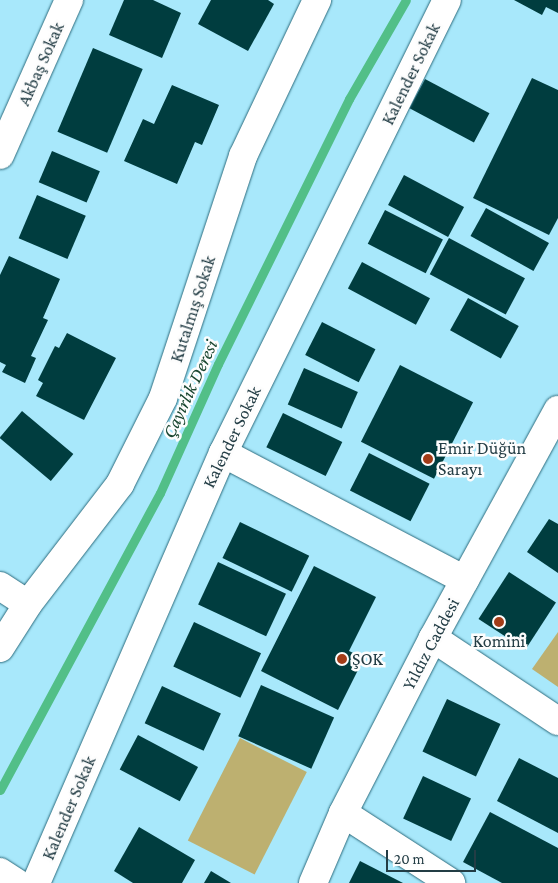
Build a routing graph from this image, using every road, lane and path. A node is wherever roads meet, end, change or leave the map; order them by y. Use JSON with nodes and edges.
{"nodes":[{"id":1,"x":69,"y":0,"type":"edge"},
{"id":2,"x":317,"y":0,"type":"edge"},
{"id":3,"x":447,"y":0,"type":"edge"},
{"id":4,"x":0,"y":156,"type":"edge"},
{"id":5,"x":558,"y":410,"type":"edge"},
{"id":6,"x":223,"y":453,"type":"junction"},
{"id":7,"x":465,"y":580,"type":"junction"},
{"id":8,"x":0,"y":586,"type":"edge"},
{"id":9,"x":28,"y":604,"type":"junction"},
{"id":10,"x":433,"y":638,"type":"junction"},
{"id":11,"x":0,"y":648,"type":"edge"},
{"id":12,"x":558,"y":721,"type":"edge"},
{"id":13,"x":343,"y":813,"type":"junction"},
{"id":14,"x":0,"y":872,"type":"edge"},
{"id":15,"x":17,"y":883,"type":"edge"},
{"id":16,"x":36,"y":883,"type":"edge"},
{"id":17,"x":313,"y":883,"type":"edge"},
{"id":18,"x":451,"y":883,"type":"edge"}],
"edges":[{"from":1,"to":4,"type":"street","name":"Akbaş Sokak"},
{"from":2,"to":9,"type":"street","name":"Kutalmış Sokak"},
{"from":3,"to":6,"type":"street","name":"Kalender Sokak"},
{"from":5,"to":7,"type":"street","name":"Yıldız Caddesi"},
{"from":6,"to":7,"type":"street"},
{"from":6,"to":16,"type":"street","name":"Kalender Sokak"},
{"from":7,"to":10,"type":"street","name":"Yıldız Caddesi"},
{"from":8,"to":9,"type":"street"},
{"from":9,"to":11,"type":"street","name":"Kutalmış Sokak"},
{"from":10,"to":12,"type":"street"},
{"from":10,"to":13,"type":"street","name":"Yıldız Caddesi"},
{"from":13,"to":17,"type":"street","name":"Yıldız Caddesi"},
{"from":13,"to":18,"type":"street"},
{"from":14,"to":15,"type":"street"}]}
